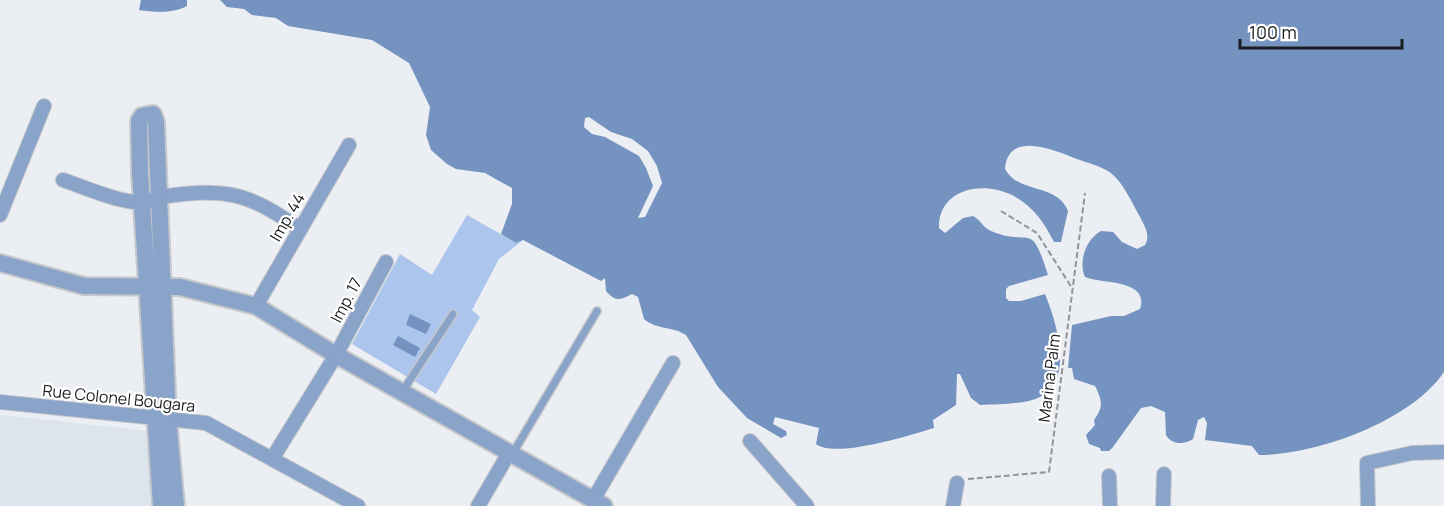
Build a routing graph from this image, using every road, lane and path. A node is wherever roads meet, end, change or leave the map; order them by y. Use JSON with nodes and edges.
{"nodes":[{"id":1,"x":44,"y":106,"type":"dead end"},
{"id":2,"x":349,"y":146,"type":"dead end"},
{"id":3,"x":63,"y":180,"type":"dead end"},
{"id":4,"x":1084,"y":193,"type":"dead end"},
{"id":5,"x":151,"y":200,"type":"junction"},
{"id":6,"x":1001,"y":211,"type":"dead end"},
{"id":7,"x":0,"y":215,"type":"edge"},
{"id":8,"x":299,"y":229,"type":"junction"},
{"id":9,"x":386,"y":262,"type":"dead end"},
{"id":10,"x":0,"y":263,"type":"edge"},
{"id":11,"x":155,"y":286,"type":"junction"},
{"id":12,"x":1072,"y":288,"type":"junction"},
{"id":13,"x":256,"y":306,"type":"junction"},
{"id":14,"x":597,"y":311,"type":"dead end"},
{"id":15,"x":453,"y":314,"type":"dead end"},
{"id":16,"x":336,"y":355,"type":"junction"},
{"id":17,"x":673,"y":363,"type":"dead end"},
{"id":18,"x":402,"y":392,"type":"junction"},
{"id":19,"x":0,"y":402,"type":"edge"},
{"id":20,"x":161,"y":419,"type":"junction"},
{"id":21,"x":750,"y":441,"type":"dead end"},
{"id":22,"x":1444,"y":452,"type":"edge"},
{"id":23,"x":511,"y":454,"type":"junction"},
{"id":24,"x":272,"y":459,"type":"junction"},
{"id":25,"x":1164,"y":474,"type":"dead end"},
{"id":26,"x":1109,"y":476,"type":"dead end"},
{"id":27,"x":957,"y":483,"type":"joint"},
{"id":28,"x":598,"y":503,"type":"edge"},
{"id":29,"x":161,"y":506,"type":"edge"},
{"id":30,"x":176,"y":506,"type":"edge"},
{"id":31,"x":358,"y":506,"type":"edge"},
{"id":32,"x":478,"y":506,"type":"edge"},
{"id":33,"x":807,"y":506,"type":"edge"},
{"id":34,"x":953,"y":506,"type":"edge"},
{"id":35,"x":1110,"y":506,"type":"edge"},
{"id":36,"x":1163,"y":506,"type":"edge"},
{"id":37,"x":1368,"y":506,"type":"edge"}],
"edges":[{"from":1,"to":7,"type":"street"},
{"from":2,"to":8,"type":"street","name":"Imp. 44"},
{"from":3,"to":5,"type":"street"},
{"from":4,"to":12,"type":"path","name":"Marina Palm"},
{"from":5,"to":8,"type":"street"},
{"from":5,"to":11,"type":"street"},
{"from":6,"to":12,"type":"path"},
{"from":8,"to":13,"type":"street","name":"Imp. 44"},
{"from":9,"to":16,"type":"street","name":"Imp. 17"},
{"from":10,"to":11,"type":"street"},
{"from":11,"to":13,"type":"street"},
{"from":11,"to":20,"type":"street"},
{"from":12,"to":27,"type":"path","name":"Marina Palm"},
{"from":13,"to":16,"type":"street"},
{"from":14,"to":23,"type":"lane"},
{"from":15,"to":18,"type":"lane"},
{"from":16,"to":18,"type":"street"},
{"from":16,"to":24,"type":"street","name":"Imp. 17"},
{"from":17,"to":28,"type":"street"},
{"from":18,"to":23,"type":"street"},
{"from":19,"to":20,"type":"street","name":"Rue Colonel Bougara"},
{"from":20,"to":24,"type":"street","name":"Rue Colonel Bougara"},
{"from":20,"to":29,"type":"street"},
{"from":20,"to":30,"type":"street"},
{"from":21,"to":33,"type":"street"},
{"from":22,"to":37,"type":"street"},
{"from":23,"to":28,"type":"street"},
{"from":23,"to":32,"type":"street"},
{"from":24,"to":31,"type":"street","name":"Rue Colonel Bougara"},
{"from":25,"to":36,"type":"street"},
{"from":26,"to":35,"type":"street"},
{"from":27,"to":34,"type":"street"}]}
